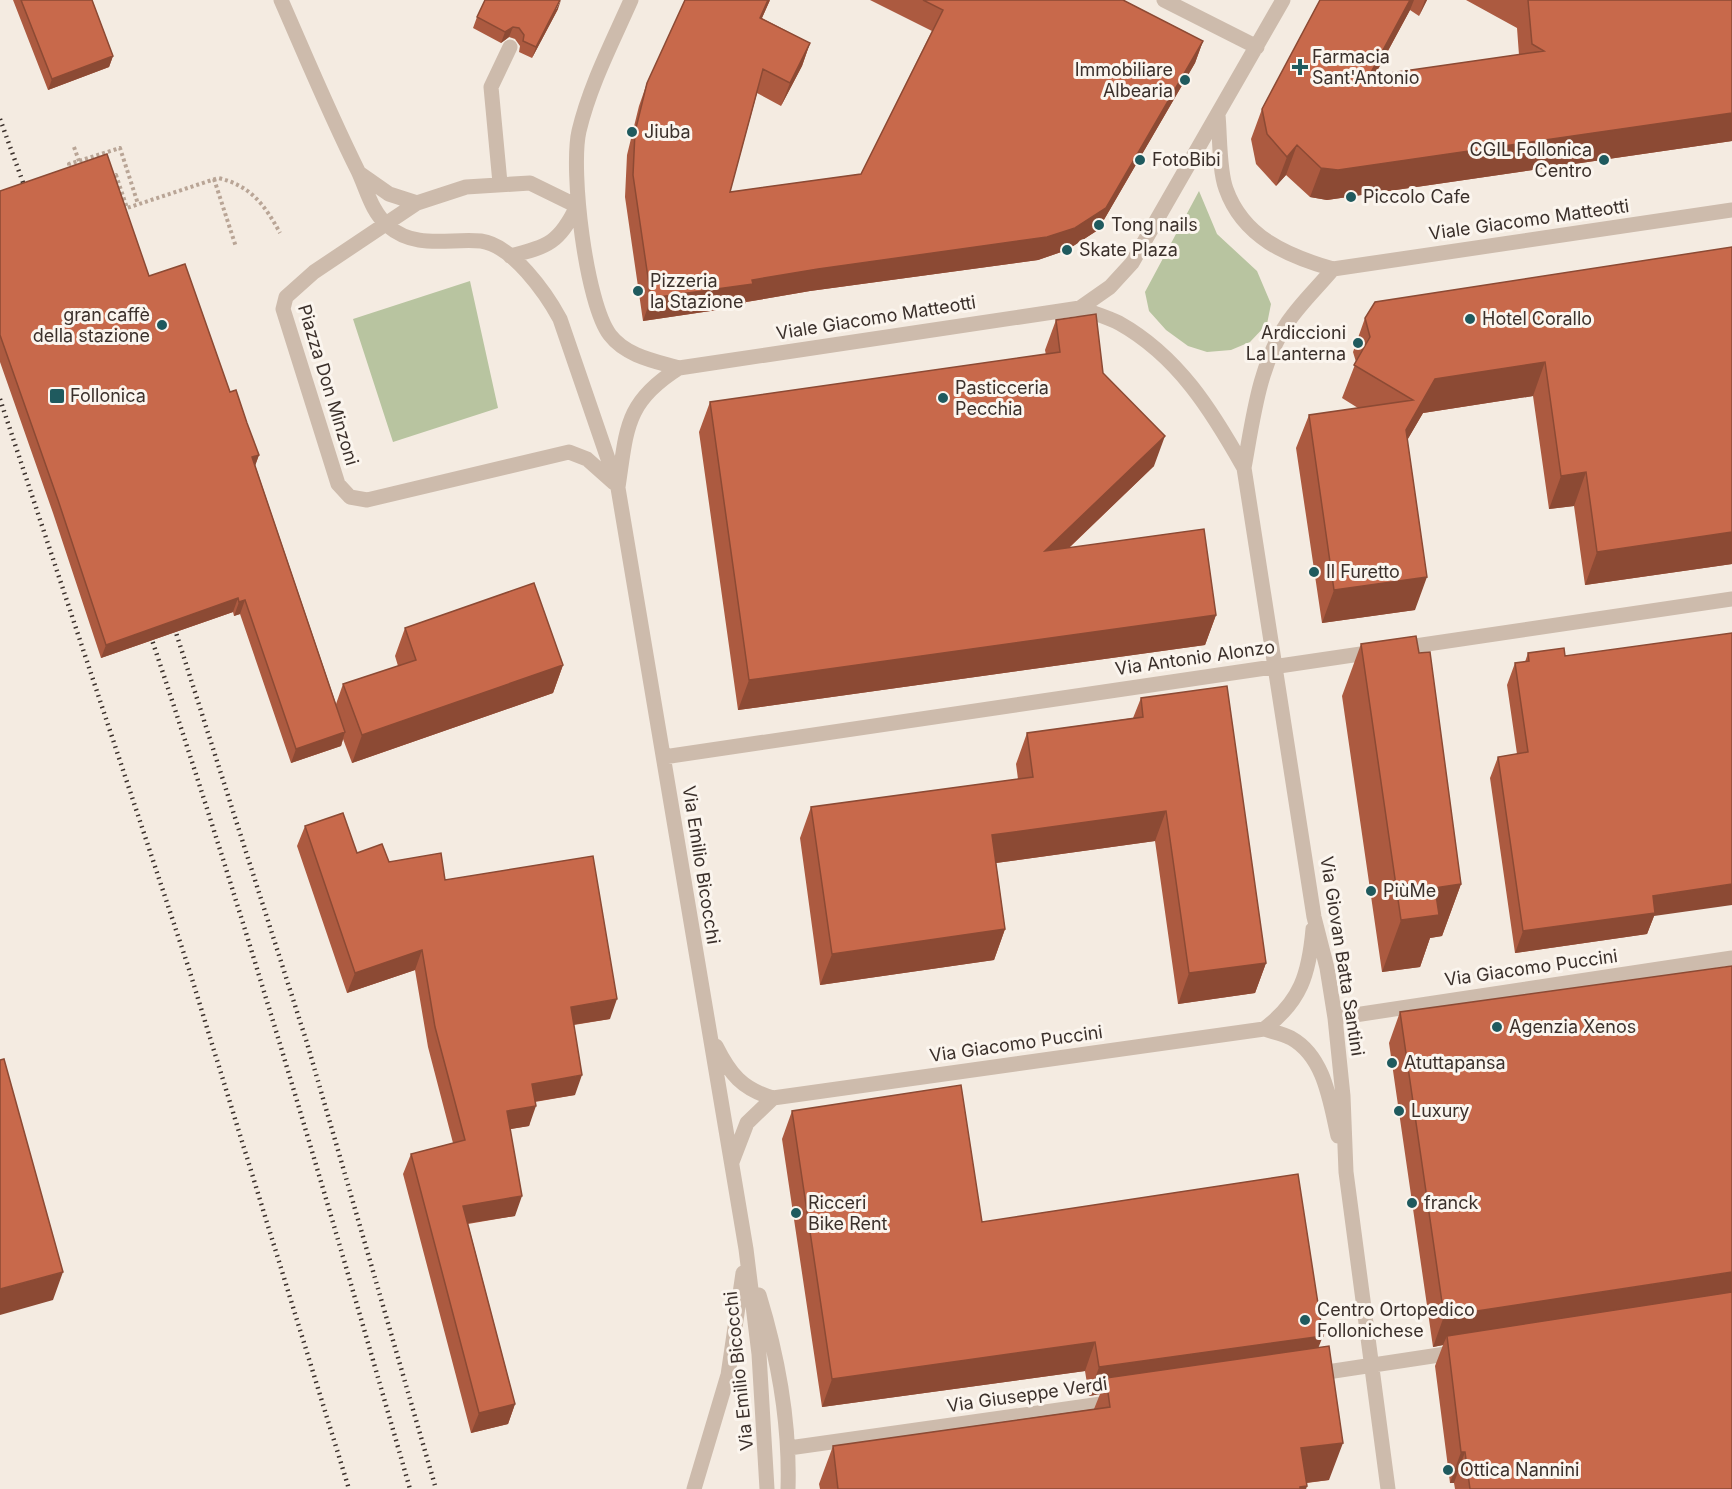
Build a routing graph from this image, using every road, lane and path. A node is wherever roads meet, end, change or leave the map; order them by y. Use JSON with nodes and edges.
{"nodes":[{"id":1,"x":281,"y":0,"type":"edge"},
{"id":2,"x":632,"y":0,"type":"edge"},
{"id":3,"x":1164,"y":0,"type":"edge"},
{"id":4,"x":1283,"y":0,"type":"edge"},
{"id":5,"x":510,"y":47,"type":"dead end"},
{"id":6,"x":1257,"y":47,"type":"junction"},
{"id":7,"x":1218,"y":115,"type":"junction"},
{"id":8,"x":74,"y":147,"type":"dead end"},
{"id":9,"x":80,"y":165,"type":"edge"},
{"id":10,"x":358,"y":172,"type":"junction"},
{"id":11,"x":73,"y":177,"type":"edge"},
{"id":12,"x":106,"y":179,"type":"edge"},
{"id":13,"x":214,"y":179,"type":"junction"},
{"id":14,"x":500,"y":183,"type":"junction"},
{"id":15,"x":417,"y":203,"type":"junction"},
{"id":16,"x":138,"y":204,"type":"junction"},
{"id":17,"x":578,"y":206,"type":"junction"},
{"id":18,"x":1732,"y":210,"type":"edge"},
{"id":19,"x":388,"y":225,"type":"junction"},
{"id":20,"x":280,"y":233,"type":"dead end"},
{"id":21,"x":236,"y":247,"type":"dead end"},
{"id":22,"x":510,"y":256,"type":"junction"},
{"id":23,"x":1333,"y":269,"type":"junction"},
{"id":24,"x":1080,"y":308,"type":"junction"},
{"id":25,"x":679,"y":368,"type":"junction"},
{"id":26,"x":1244,"y":468,"type":"junction"},
{"id":27,"x":618,"y":488,"type":"junction"},
{"id":28,"x":1732,"y":599,"type":"edge"},
{"id":29,"x":1277,"y":666,"type":"junction"},
{"id":30,"x":664,"y":757,"type":"junction"},
{"id":31,"x":1314,"y":917,"type":"junction"},
{"id":32,"x":1732,"y":958,"type":"edge"},
{"id":33,"x":1335,"y":1018,"type":"junction"},
{"id":34,"x":707,"y":1027,"type":"junction"},
{"id":35,"x":1264,"y":1029,"type":"junction"},
{"id":36,"x":773,"y":1098,"type":"junction"},
{"id":37,"x":732,"y":1163,"type":"junction"},
{"id":38,"x":1346,"y":1172,"type":"junction"},
{"id":39,"x":746,"y":1249,"type":"junction"},
{"id":40,"x":1474,"y":1350,"type":"edge"},
{"id":41,"x":1371,"y":1366,"type":"junction"},
{"id":42,"x":1295,"y":1377,"type":"edge"},
{"id":43,"x":1132,"y":1400,"type":"edge"},
{"id":44,"x":789,"y":1448,"type":"junction"},
{"id":45,"x":694,"y":1489,"type":"edge"},
{"id":46,"x":767,"y":1489,"type":"edge"},
{"id":47,"x":788,"y":1489,"type":"edge"},
{"id":48,"x":1388,"y":1489,"type":"edge"}],
"edges":[{"from":1,"to":10,"type":"street"},
{"from":2,"to":17,"type":"street"},
{"from":3,"to":6,"type":"street"},
{"from":4,"to":6,"type":"street"},
{"from":5,"to":14,"type":"street"},
{"from":6,"to":7,"type":"street"},
{"from":7,"to":23,"type":"street"},
{"from":7,"to":24,"type":"street"},
{"from":8,"to":9,"type":"path"},
{"from":10,"to":15,"type":"street"},
{"from":10,"to":19,"type":"street"},
{"from":11,"to":16,"type":"path"},
{"from":12,"to":16,"type":"path"},
{"from":13,"to":16,"type":"path"},
{"from":13,"to":20,"type":"path"},
{"from":13,"to":21,"type":"path"},
{"from":14,"to":15,"type":"street"},
{"from":14,"to":17,"type":"street"},
{"from":15,"to":19,"type":"street"},
{"from":17,"to":22,"type":"street"},
{"from":17,"to":25,"type":"street"},
{"from":18,"to":23,"type":"street","name":"Viale Giacomo Matteotti"},
{"from":19,"to":22,"type":"street"},
{"from":19,"to":27,"type":"street","name":"Piazza Don Minzoni"},
{"from":22,"to":27,"type":"street"},
{"from":23,"to":26,"type":"street"},
{"from":24,"to":25,"type":"street","name":"Viale Giacomo Matteotti"},
{"from":24,"to":26,"type":"street"},
{"from":25,"to":27,"type":"street"},
{"from":26,"to":29,"type":"street","name":"Via Giovan Batta Santini"},
{"from":27,"to":30,"type":"street","name":"Via Emilio Bicocchi"},
{"from":28,"to":29,"type":"street","name":"Via Antonio Alonzo"},
{"from":29,"to":30,"type":"street","name":"Via Antonio Alonzo"},
{"from":29,"to":31,"type":"street","name":"Via Giovan Batta Santini"},
{"from":30,"to":34,"type":"street","name":"Via Emilio Bicocchi"},
{"from":31,"to":33,"type":"street","name":"Via Giovan Batta Santini"},
{"from":31,"to":35,"type":"street"},
{"from":32,"to":33,"type":"street","name":"Via Giacomo Puccini"},
{"from":33,"to":38,"type":"street","name":"Via Giovan Batta Santini"},
{"from":34,"to":36,"type":"street"},
{"from":34,"to":37,"type":"street","name":"Via Emilio Bicocchi"},
{"from":35,"to":36,"type":"street","name":"Via Giacomo Puccini"},
{"from":35,"to":38,"type":"street"},
{"from":36,"to":37,"type":"street"},
{"from":37,"to":39,"type":"street","name":"Via Emilio Bicocchi"},
{"from":38,"to":41,"type":"street","name":"Via Giovan Batta Santini"},
{"from":39,"to":44,"type":"street","name":"Via Emilio Bicocchi"},
{"from":39,"to":45,"type":"street"},
{"from":39,"to":46,"type":"street","name":"Via Emilio Bicocchi"},
{"from":40,"to":41,"type":"street"},
{"from":41,"to":42,"type":"street"},
{"from":41,"to":48,"type":"street","name":"Via Giovan Batta Santini"},
{"from":43,"to":44,"type":"street","name":"Via Giuseppe Verdi"},
{"from":44,"to":47,"type":"street","name":"Via Emilio Bicocchi"}]}
